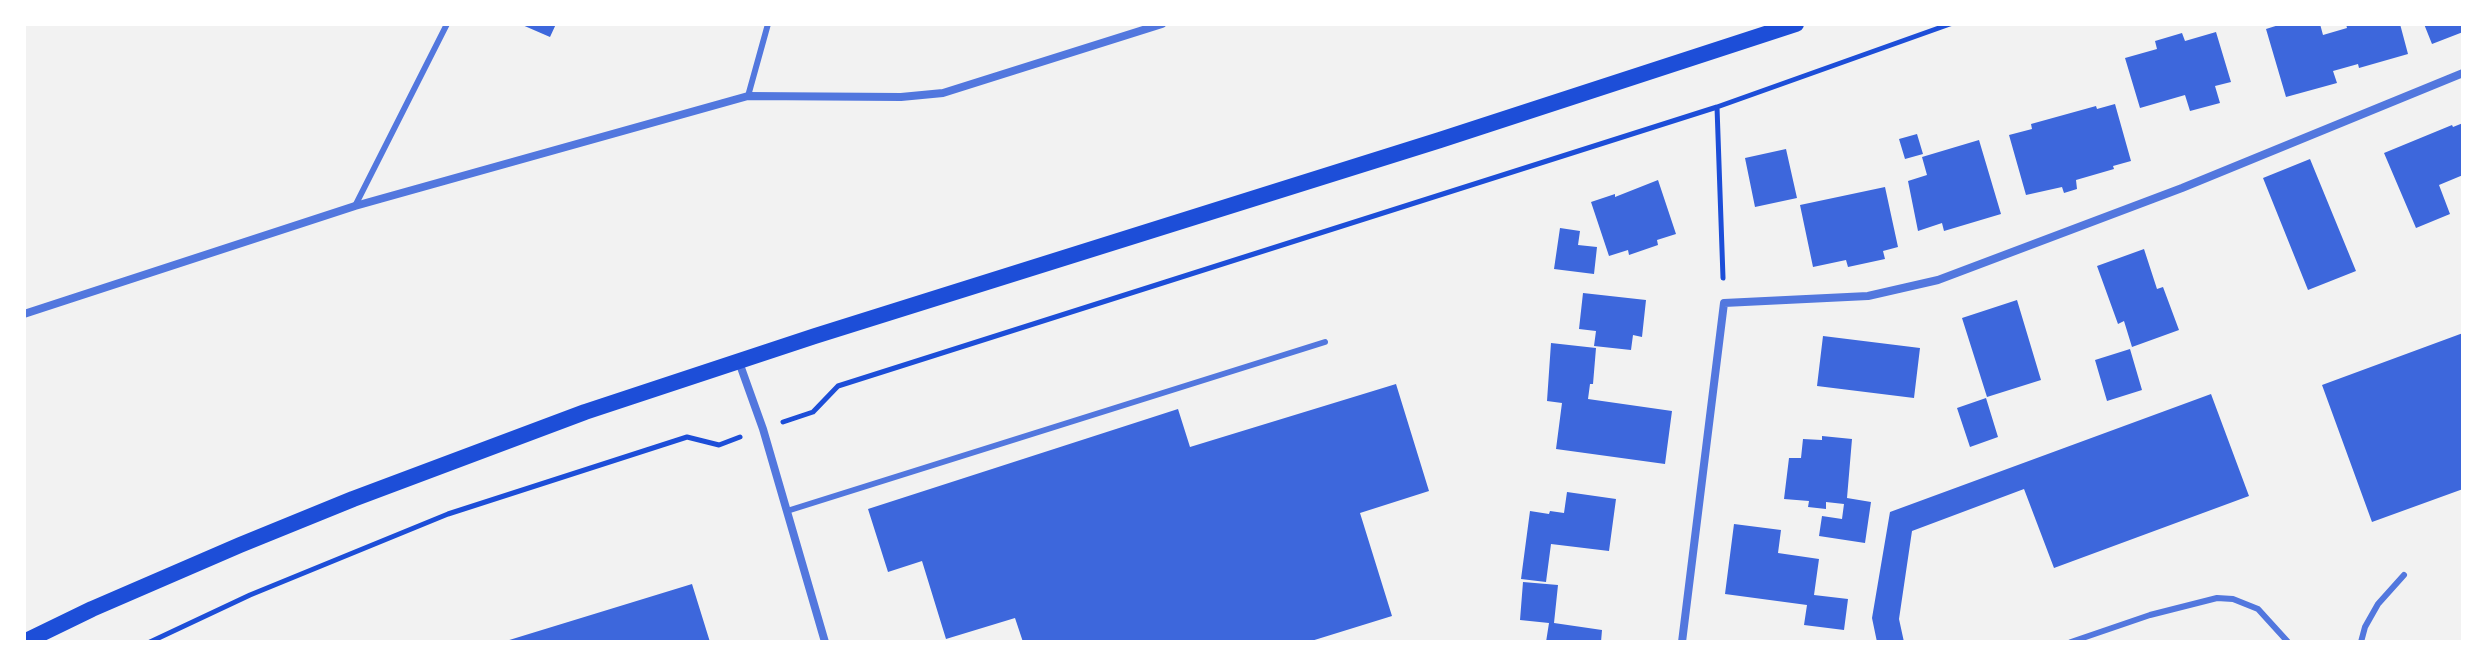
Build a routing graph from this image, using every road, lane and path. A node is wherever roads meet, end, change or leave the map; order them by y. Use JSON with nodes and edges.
{"nodes":[{"id":1,"x":447,"y":24,"type":"edge"},
{"id":2,"x":768,"y":24,"type":"edge"},
{"id":3,"x":1162,"y":24,"type":"edge"},
{"id":4,"x":1796,"y":24,"type":"edge"},
{"id":5,"x":1950,"y":24,"type":"edge"},
{"id":6,"x":2463,"y":73,"type":"edge"},
{"id":7,"x":748,"y":96,"type":"junction"},
{"id":8,"x":1717,"y":107,"type":"junction"},
{"id":9,"x":355,"y":206,"type":"junction"},
{"id":10,"x":1724,"y":303,"type":"junction"},
{"id":11,"x":24,"y":314,"type":"edge"},
{"id":12,"x":1325,"y":342,"type":"dead end"},
{"id":13,"x":739,"y":362,"type":"junction"},
{"id":14,"x":763,"y":429,"type":"junction"},
{"id":15,"x":787,"y":511,"type":"junction"},
{"id":16,"x":2404,"y":575,"type":"dead end"},
{"id":17,"x":24,"y":642,"type":"edge"},
{"id":18,"x":150,"y":642,"type":"edge"},
{"id":19,"x":825,"y":642,"type":"edge"},
{"id":20,"x":1682,"y":642,"type":"edge"},
{"id":21,"x":2071,"y":642,"type":"edge"},
{"id":22,"x":2288,"y":642,"type":"edge"},
{"id":23,"x":2361,"y":642,"type":"edge"}],
"edges":[{"from":1,"to":9,"type":"lane"},
{"from":2,"to":7,"type":"lane"},
{"from":3,"to":7,"type":"street"},
{"from":4,"to":13,"type":"main road"},
{"from":5,"to":8,"type":"path"},
{"from":6,"to":10,"type":"street"},
{"from":7,"to":9,"type":"street"},
{"from":8,"to":10,"type":"path"},
{"from":8,"to":14,"type":"path"},
{"from":9,"to":11,"type":"street"},
{"from":10,"to":20,"type":"street"},
{"from":12,"to":15,"type":"lane"},
{"from":13,"to":14,"type":"street"},
{"from":13,"to":17,"type":"main road"},
{"from":14,"to":15,"type":"street"},
{"from":14,"to":18,"type":"path"},
{"from":15,"to":19,"type":"street"},
{"from":16,"to":23,"type":"lane"},
{"from":21,"to":22,"type":"lane"}]}
